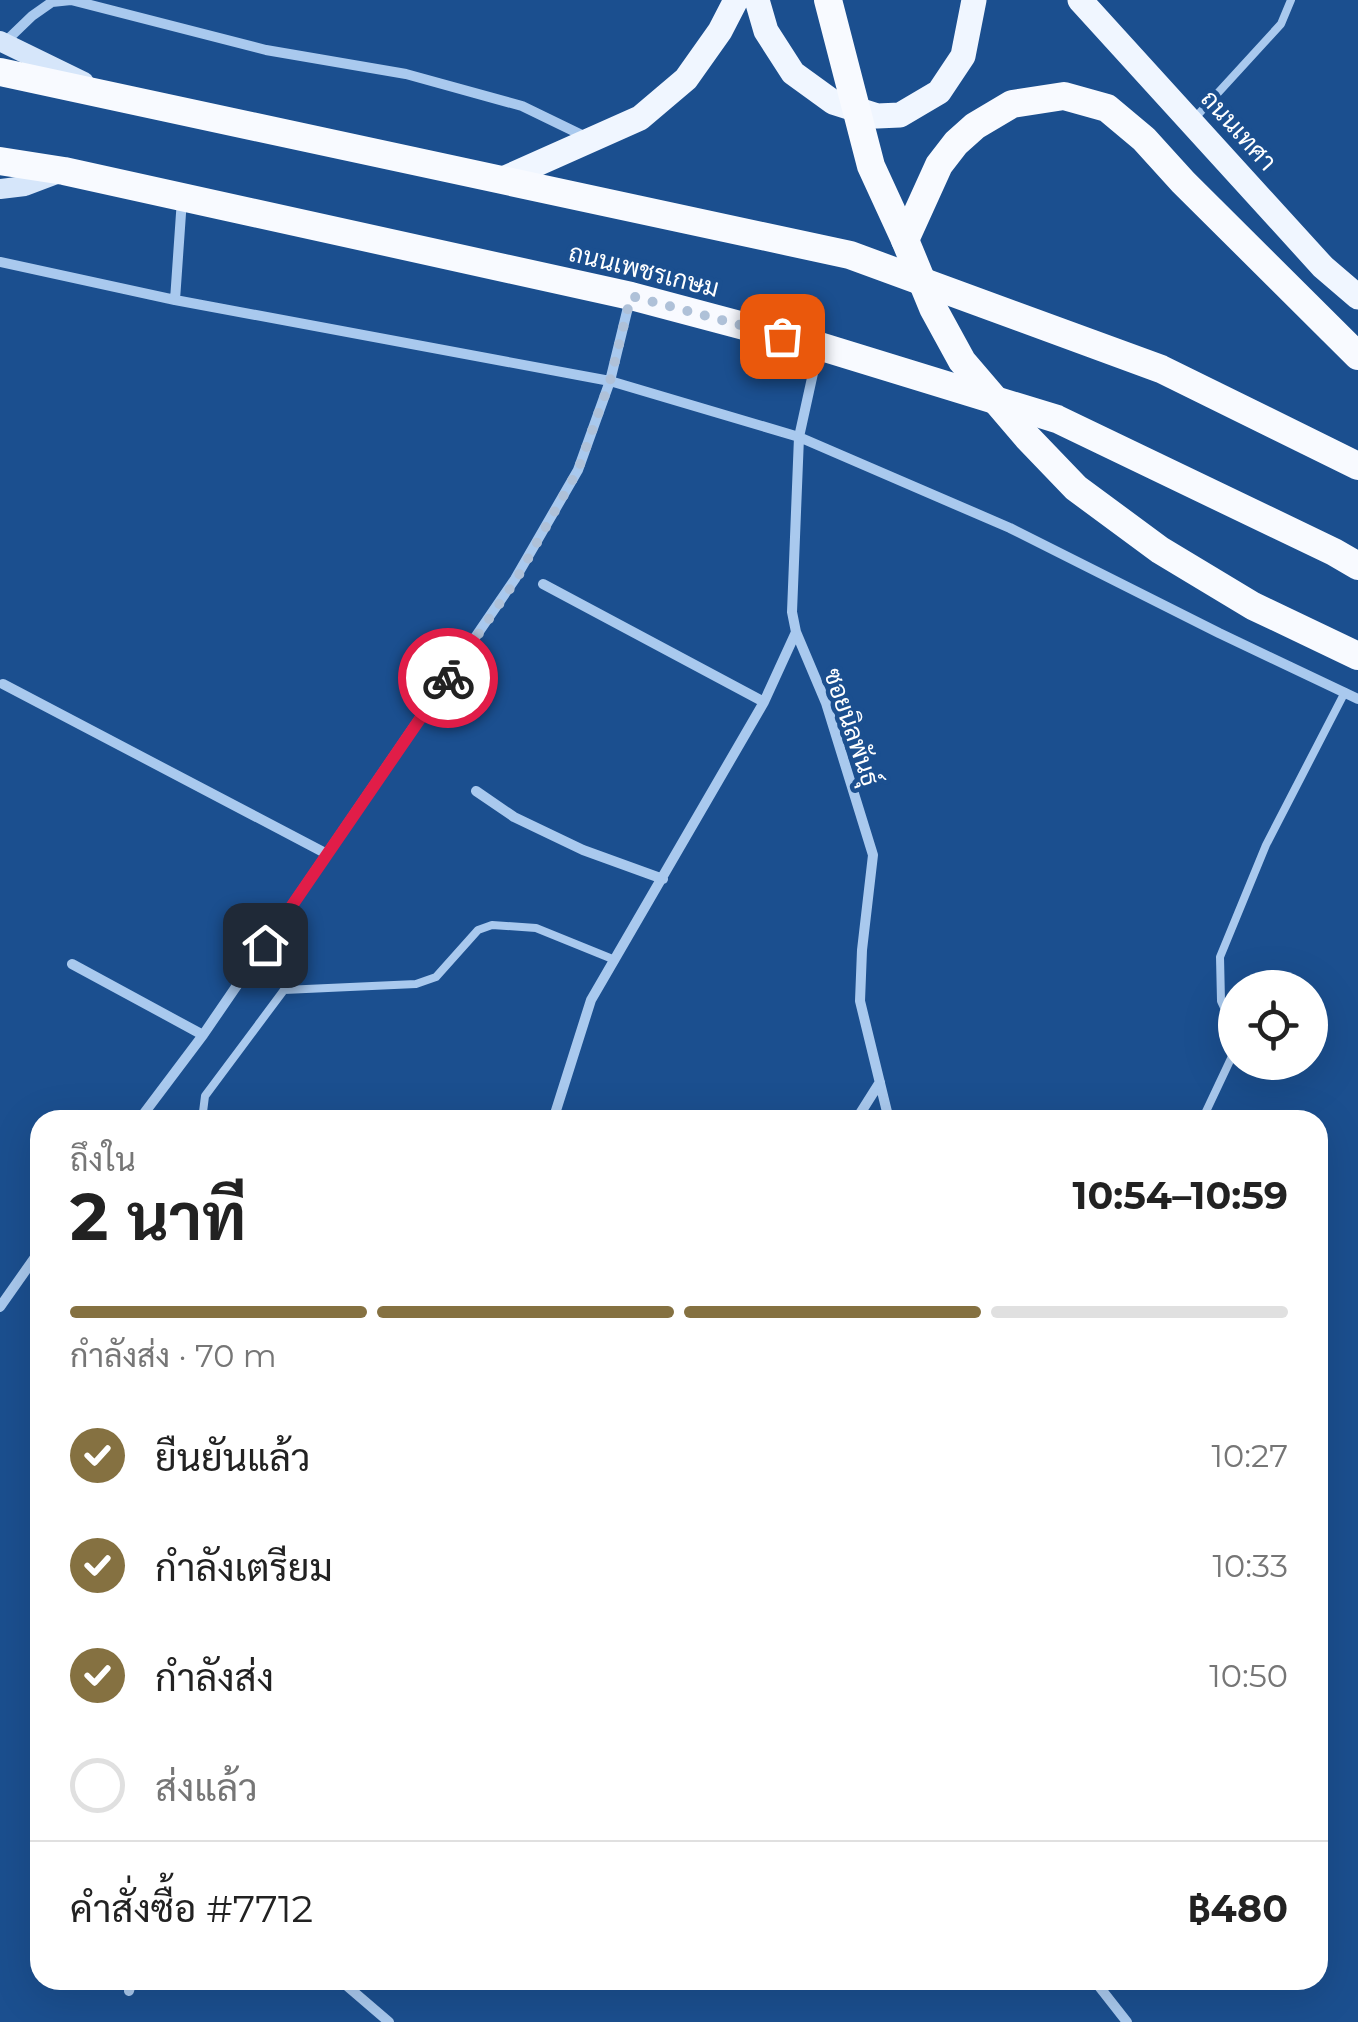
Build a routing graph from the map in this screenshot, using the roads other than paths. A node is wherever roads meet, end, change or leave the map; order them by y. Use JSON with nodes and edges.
{"nodes":[{"id":1,"x":736,"y":0,"type":"edge"},
{"id":2,"x":758,"y":0,"type":"edge"},
{"id":3,"x":828,"y":0,"type":"edge"},
{"id":4,"x":974,"y":0,"type":"edge"},
{"id":5,"x":1080,"y":0,"type":"edge"},
{"id":6,"x":1291,"y":0,"type":"edge"},
{"id":7,"x":2,"y":42,"type":"edge"},
{"id":8,"x":0,"y":72,"type":"edge"},
{"id":9,"x":112,"y":96,"type":"junction"},
{"id":10,"x":1191,"y":122,"type":"junction"},
{"id":11,"x":590,"y":138,"type":"junction"},
{"id":12,"x":0,"y":161,"type":"edge"},
{"id":13,"x":64,"y":171,"type":"junction"},
{"id":14,"x":504,"y":179,"type":"junction"},
{"id":15,"x":0,"y":190,"type":"edge"},
{"id":16,"x":182,"y":198,"type":"junction"},
{"id":17,"x":905,"y":240,"type":"junction"},
{"id":18,"x":0,"y":262,"type":"edge"},
{"id":19,"x":631,"y":296,"type":"junction"},
{"id":20,"x":1358,"y":297,"type":"edge"},
{"id":21,"x":174,"y":300,"type":"junction"},
{"id":22,"x":819,"y":346,"type":"junction"},
{"id":23,"x":1353,"y":352,"type":"edge"},
{"id":24,"x":610,"y":381,"type":"junction"},
{"id":25,"x":799,"y":437,"type":"junction"},
{"id":26,"x":1358,"y":466,"type":"edge"},
{"id":27,"x":1358,"y":566,"type":"edge"},
{"id":28,"x":543,"y":584,"type":"dead end"},
{"id":29,"x":796,"y":632,"type":"junction"},
{"id":30,"x":1358,"y":656,"type":"edge"},
{"id":31,"x":3,"y":684,"type":"dead end"},
{"id":32,"x":1346,"y":692,"type":"junction"},
{"id":33,"x":1358,"y":700,"type":"edge"},
{"id":34,"x":764,"y":702,"type":"junction"},
{"id":35,"x":476,"y":791,"type":"dead end"},
{"id":36,"x":327,"y":854,"type":"junction"},
{"id":37,"x":662,"y":879,"type":"junction"},
{"id":38,"x":615,"y":960,"type":"junction"},
{"id":39,"x":72,"y":964,"type":"dead end"},
{"id":40,"x":1220,"y":970,"type":"edge"},
{"id":41,"x":204,"y":1036,"type":"junction"},
{"id":42,"x":1221,"y":1080,"type":"edge"},
{"id":43,"x":880,"y":1082,"type":"junction"},
{"id":44,"x":147,"y":1110,"type":"edge"},
{"id":45,"x":203,"y":1110,"type":"edge"},
{"id":46,"x":556,"y":1110,"type":"edge"},
{"id":47,"x":862,"y":1110,"type":"edge"},
{"id":48,"x":887,"y":1110,"type":"edge"},
{"id":49,"x":1207,"y":1110,"type":"edge"},
{"id":50,"x":30,"y":1264,"type":"edge"},
{"id":51,"x":0,"y":1307,"type":"edge"},
{"id":52,"x":352,"y":1990,"type":"edge"},
{"id":53,"x":1102,"y":1990,"type":"edge"},
{"id":54,"x":389,"y":2022,"type":"edge"},
{"id":55,"x":1127,"y":2022,"type":"edge"}],
"edges":[{"from":1,"to":11,"type":"main road"},
{"from":2,"to":4,"type":"main road"},
{"from":3,"to":17,"type":"highway","bridge":true},
{"from":5,"to":10,"type":"main road","name":"ถนนเทศา"},
{"from":6,"to":10,"type":"lane"},
{"from":7,"to":9,"type":"main road"},
{"from":7,"to":11,"type":"street"},
{"from":8,"to":9,"type":"highway"},
{"from":9,"to":14,"type":"highway"},
{"from":10,"to":20,"type":"main road","name":"ถนนเทศา"},
{"from":11,"to":14,"type":"main road"},
{"from":12,"to":13,"type":"highway","name":"ถนนเพชรเกษม"},
{"from":13,"to":15,"type":"main road"},
{"from":13,"to":16,"type":"highway","name":"ถนนเพชรเกษม"},
{"from":14,"to":26,"type":"highway"},
{"from":16,"to":19,"type":"highway","name":"ถนนเพชรเกษม"},
{"from":16,"to":21,"type":"street"},
{"from":17,"to":23,"type":"highway"},
{"from":17,"to":30,"type":"highway","bridge":true},
{"from":18,"to":21,"type":"street"},
{"from":19,"to":22,"type":"highway","name":"ถนนเพชรเกษม"},
{"from":19,"to":24,"type":"street"},
{"from":21,"to":24,"type":"street"},
{"from":22,"to":25,"type":"street","name":"ซอยนิลพันธุ์"},
{"from":22,"to":27,"type":"highway","name":"ถนนเพชรเกษม"},
{"from":24,"to":25,"type":"street"},
{"from":24,"to":36,"type":"street"},
{"from":25,"to":29,"type":"street","name":"ซอยนิลพันธุ์"},
{"from":25,"to":32,"type":"street"},
{"from":28,"to":34,"type":"street"},
{"from":29,"to":34,"type":"street"},
{"from":29,"to":43,"type":"street","name":"ซอยนิลพันธุ์"},
{"from":31,"to":36,"type":"street"},
{"from":32,"to":33,"type":"street"},
{"from":32,"to":40,"type":"lane"},
{"from":34,"to":37,"type":"street"},
{"from":35,"to":37,"type":"street"},
{"from":36,"to":41,"type":"street"},
{"from":37,"to":38,"type":"street"},
{"from":38,"to":45,"type":"lane"},
{"from":38,"to":46,"type":"street"},
{"from":39,"to":41,"type":"street"},
{"from":41,"to":44,"type":"street"},
{"from":42,"to":49,"type":"lane"},
{"from":43,"to":47,"type":"street"},
{"from":43,"to":48,"type":"street","name":"ซอยนิลพันธุ์"},
{"from":50,"to":51,"type":"street"},
{"from":52,"to":54,"type":"street"},
{"from":53,"to":55,"type":"street"}]}
